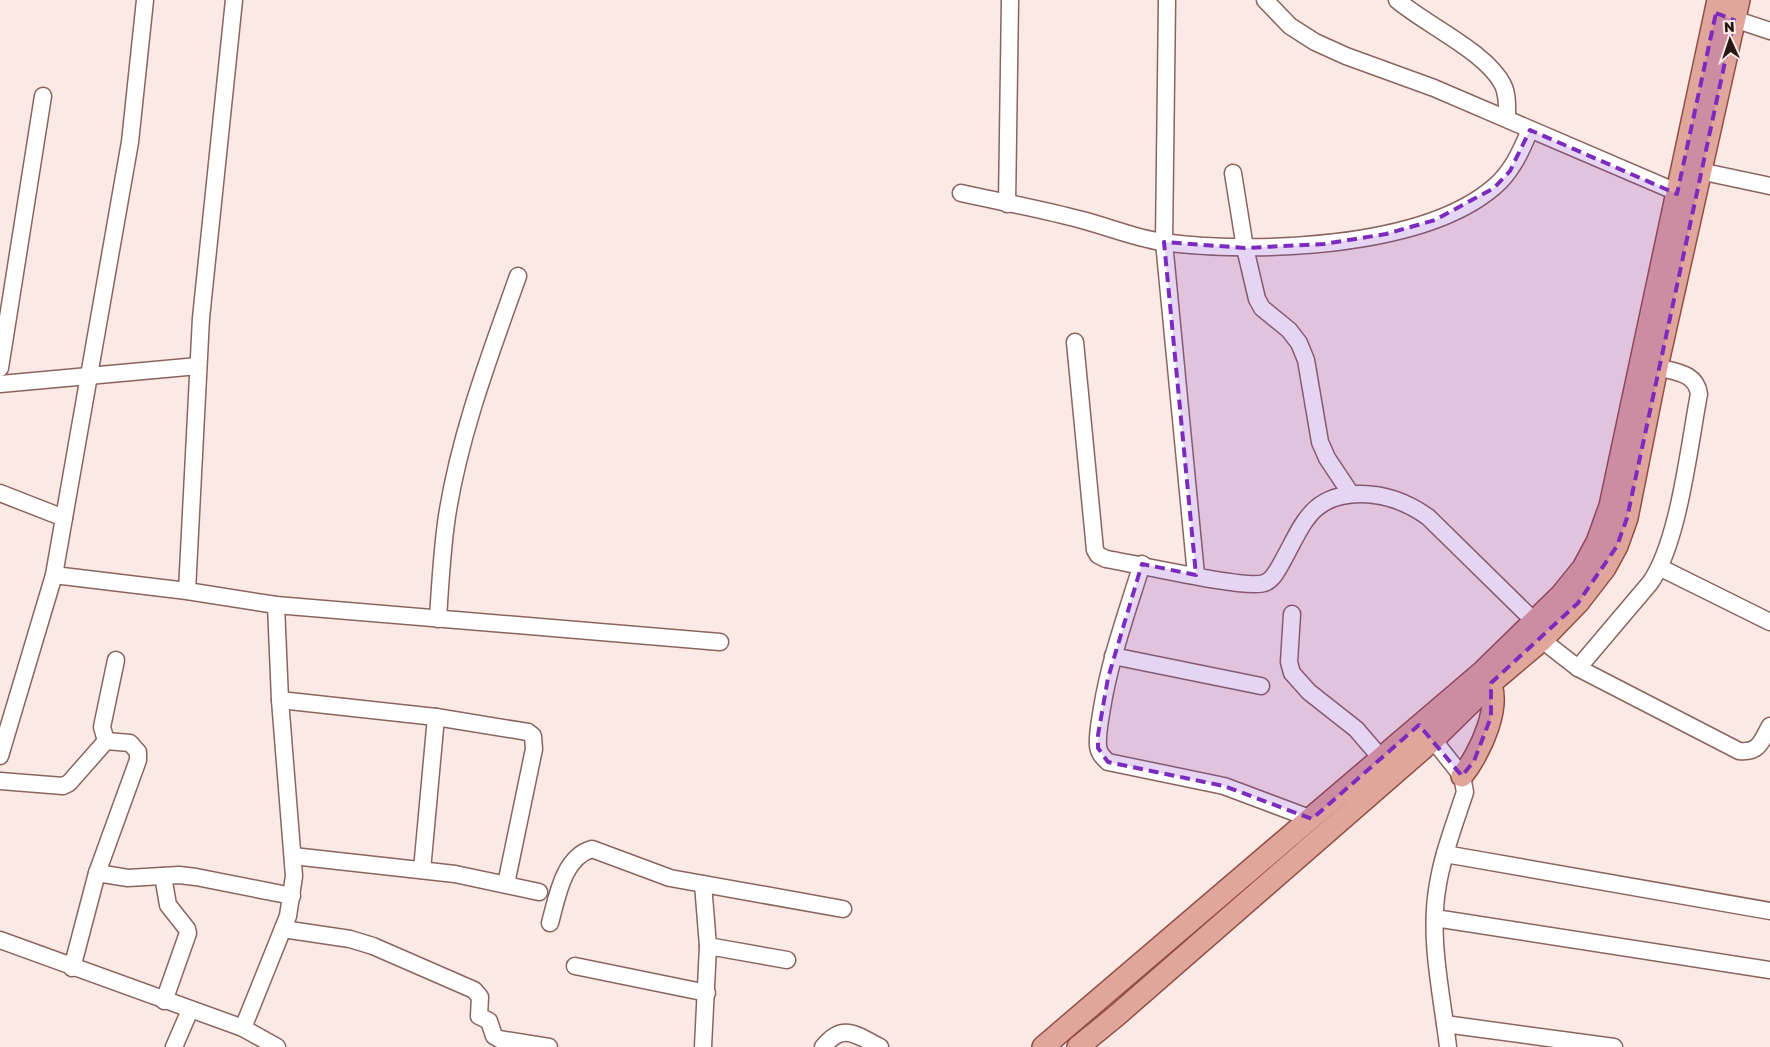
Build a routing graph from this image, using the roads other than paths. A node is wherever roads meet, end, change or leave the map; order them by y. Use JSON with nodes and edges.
{"nodes":[{"id":1,"x":145,"y":0,"type":"edge"},
{"id":2,"x":234,"y":0,"type":"edge"},
{"id":3,"x":1010,"y":0,"type":"edge"},
{"id":4,"x":1167,"y":0,"type":"edge"},
{"id":5,"x":1265,"y":0,"type":"edge"},
{"id":6,"x":1397,"y":0,"type":"edge"},
{"id":7,"x":1727,"y":8,"type":"edge"},
{"id":8,"x":1770,"y":31,"type":"edge"},
{"id":9,"x":43,"y":96,"type":"dead end"},
{"id":10,"x":1507,"y":119,"type":"junction"},
{"id":11,"x":1530,"y":130,"type":"junction"},
{"id":12,"x":1692,"y":169,"type":"junction"},
{"id":13,"x":1233,"y":173,"type":"dead end"},
{"id":14,"x":1770,"y":186,"type":"edge"},
{"id":15,"x":961,"y":193,"type":"dead end"},
{"id":16,"x":1686,"y":196,"type":"junction"},
{"id":17,"x":1007,"y":204,"type":"junction"},
{"id":18,"x":1164,"y":242,"type":"junction"},
{"id":19,"x":1245,"y":248,"type":"junction"},
{"id":20,"x":518,"y":276,"type":"dead end"},
{"id":21,"x":1075,"y":342,"type":"dead end"},
{"id":22,"x":198,"y":366,"type":"junction"},
{"id":23,"x":1657,"y":366,"type":"junction"},
{"id":24,"x":0,"y":368,"type":"edge"},
{"id":25,"x":89,"y":376,"type":"junction"},
{"id":26,"x":0,"y":384,"type":"edge"},
{"id":27,"x":0,"y":493,"type":"edge"},
{"id":28,"x":1351,"y":494,"type":"junction"},
{"id":29,"x":64,"y":518,"type":"junction"},
{"id":30,"x":1142,"y":564,"type":"junction"},
{"id":31,"x":1661,"y":568,"type":"junction"},
{"id":32,"x":54,"y":575,"type":"junction"},
{"id":33,"x":1196,"y":575,"type":"junction"},
{"id":34,"x":187,"y":591,"type":"junction"},
{"id":35,"x":276,"y":605,"type":"junction"},
{"id":36,"x":1292,"y":614,"type":"dead end"},
{"id":37,"x":438,"y":619,"type":"junction"},
{"id":38,"x":1770,"y":622,"type":"edge"},
{"id":39,"x":1538,"y":630,"type":"junction"},
{"id":40,"x":720,"y":642,"type":"dead end"},
{"id":41,"x":1113,"y":656,"type":"junction"},
{"id":42,"x":116,"y":660,"type":"dead end"},
{"id":43,"x":1578,"y":668,"type":"junction"},
{"id":44,"x":1486,"y":677,"type":"junction"},
{"id":45,"x":1261,"y":686,"type":"dead end"},
{"id":46,"x":280,"y":700,"type":"junction"},
{"id":47,"x":436,"y":717,"type":"junction"},
{"id":48,"x":1770,"y":726,"type":"edge"},
{"id":49,"x":1427,"y":732,"type":"junction"},
{"id":50,"x":106,"y":741,"type":"junction"},
{"id":51,"x":0,"y":756,"type":"edge"},
{"id":52,"x":1382,"y":758,"type":"junction"},
{"id":53,"x":1462,"y":776,"type":"junction"},
{"id":54,"x":0,"y":781,"type":"edge"},
{"id":55,"x":1312,"y":819,"type":"junction"},
{"id":56,"x":1445,"y":854,"type":"junction"},
{"id":57,"x":293,"y":856,"type":"junction"},
{"id":58,"x":422,"y":870,"type":"junction"},
{"id":59,"x":97,"y":872,"type":"junction"},
{"id":60,"x":163,"y":876,"type":"junction"},
{"id":61,"x":506,"y":884,"type":"junction"},
{"id":62,"x":703,"y":884,"type":"junction"},
{"id":63,"x":539,"y":892,"type":"dead end"},
{"id":64,"x":292,"y":896,"type":"junction"},
{"id":65,"x":843,"y":909,"type":"dead end"},
{"id":66,"x":1770,"y":911,"type":"edge"},
{"id":67,"x":1435,"y":918,"type":"junction"},
{"id":68,"x":550,"y":923,"type":"dead end"},
{"id":69,"x":283,"y":929,"type":"junction"},
{"id":70,"x":0,"y":940,"type":"edge"},
{"id":71,"x":708,"y":946,"type":"junction"},
{"id":72,"x":787,"y":960,"type":"dead end"},
{"id":73,"x":575,"y":966,"type":"dead end"},
{"id":74,"x":72,"y":968,"type":"junction"},
{"id":75,"x":1770,"y":970,"type":"edge"},
{"id":76,"x":707,"y":993,"type":"junction"},
{"id":77,"x":164,"y":1001,"type":"junction"},
{"id":78,"x":190,"y":1010,"type":"junction"},
{"id":79,"x":1445,"y":1024,"type":"junction"},
{"id":80,"x":243,"y":1028,"type":"junction"},
{"id":81,"x":492,"y":1042,"type":"edge"},
{"id":82,"x":174,"y":1047,"type":"edge"},
{"id":83,"x":277,"y":1047,"type":"edge"},
{"id":84,"x":549,"y":1047,"type":"edge"},
{"id":85,"x":703,"y":1047,"type":"edge"},
{"id":86,"x":823,"y":1047,"type":"edge"},
{"id":87,"x":880,"y":1047,"type":"edge"},
{"id":88,"x":1043,"y":1047,"type":"edge"},
{"id":89,"x":1078,"y":1047,"type":"edge"},
{"id":90,"x":1448,"y":1047,"type":"edge"},
{"id":91,"x":1614,"y":1047,"type":"edge"}],
"edges":[{"from":1,"to":25,"type":"street"},
{"from":2,"to":22,"type":"street"},
{"from":3,"to":17,"type":"street"},
{"from":4,"to":18,"type":"street"},
{"from":5,"to":10,"type":"street"},
{"from":6,"to":10,"type":"street"},
{"from":7,"to":8,"type":"street"},
{"from":7,"to":12,"type":"main road"},
{"from":9,"to":24,"type":"street"},
{"from":10,"to":11,"type":"street"},
{"from":11,"to":16,"type":"street"},
{"from":11,"to":19,"type":"street"},
{"from":12,"to":14,"type":"street"},
{"from":12,"to":16,"type":"main road"},
{"from":13,"to":19,"type":"street"},
{"from":15,"to":17,"type":"street"},
{"from":16,"to":23,"type":"main road"},
{"from":16,"to":39,"type":"main road"},
{"from":17,"to":18,"type":"street"},
{"from":18,"to":19,"type":"street"},
{"from":18,"to":33,"type":"street"},
{"from":19,"to":28,"type":"street"},
{"from":20,"to":37,"type":"street"},
{"from":21,"to":30,"type":"street"},
{"from":22,"to":25,"type":"street"},
{"from":22,"to":34,"type":"street"},
{"from":23,"to":31,"type":"street"},
{"from":23,"to":39,"type":"main road"},
{"from":25,"to":26,"type":"street"},
{"from":25,"to":29,"type":"street"},
{"from":27,"to":29,"type":"street"},
{"from":28,"to":33,"type":"street"},
{"from":28,"to":39,"type":"street"},
{"from":29,"to":32,"type":"street"},
{"from":30,"to":33,"type":"street"},
{"from":30,"to":41,"type":"street"},
{"from":31,"to":38,"type":"street"},
{"from":31,"to":43,"type":"street"},
{"from":32,"to":34,"type":"street"},
{"from":32,"to":51,"type":"street"},
{"from":34,"to":35,"type":"street"},
{"from":35,"to":37,"type":"street"},
{"from":35,"to":46,"type":"street"},
{"from":36,"to":52,"type":"street"},
{"from":37,"to":40,"type":"street"},
{"from":39,"to":43,"type":"street"},
{"from":39,"to":44,"type":"main road"},
{"from":41,"to":45,"type":"street"},
{"from":41,"to":55,"type":"street"},
{"from":42,"to":50,"type":"street"},
{"from":43,"to":48,"type":"street"},
{"from":44,"to":49,"type":"main road"},
{"from":44,"to":53,"type":"main road"},
{"from":46,"to":47,"type":"street"},
{"from":46,"to":57,"type":"street"},
{"from":47,"to":58,"type":"street"},
{"from":47,"to":61,"type":"street"},
{"from":49,"to":52,"type":"main road"},
{"from":49,"to":53,"type":"street"},
{"from":49,"to":89,"type":"main road"},
{"from":50,"to":54,"type":"street"},
{"from":50,"to":59,"type":"street"},
{"from":52,"to":55,"type":"main road"},
{"from":53,"to":56,"type":"street"},
{"from":55,"to":88,"type":"main road"},
{"from":56,"to":66,"type":"street"},
{"from":56,"to":67,"type":"street"},
{"from":57,"to":58,"type":"street"},
{"from":57,"to":64,"type":"street"},
{"from":58,"to":61,"type":"street"},
{"from":59,"to":60,"type":"street"},
{"from":59,"to":74,"type":"street"},
{"from":60,"to":64,"type":"street"},
{"from":60,"to":77,"type":"street"},
{"from":61,"to":63,"type":"street"},
{"from":62,"to":65,"type":"street"},
{"from":62,"to":68,"type":"street"},
{"from":62,"to":71,"type":"street"},
{"from":64,"to":69,"type":"street"},
{"from":67,"to":75,"type":"street"},
{"from":67,"to":79,"type":"street"},
{"from":69,"to":80,"type":"street"},
{"from":69,"to":81,"type":"street"},
{"from":70,"to":74,"type":"street"},
{"from":71,"to":72,"type":"street"},
{"from":71,"to":76,"type":"street"},
{"from":73,"to":76,"type":"street"},
{"from":74,"to":77,"type":"street"},
{"from":76,"to":85,"type":"street"},
{"from":77,"to":78,"type":"street"},
{"from":78,"to":80,"type":"street"},
{"from":78,"to":82,"type":"street"},
{"from":79,"to":90,"type":"street"},
{"from":79,"to":91,"type":"street"},
{"from":80,"to":83,"type":"street"},
{"from":81,"to":84,"type":"street"},
{"from":86,"to":87,"type":"street"}]}
